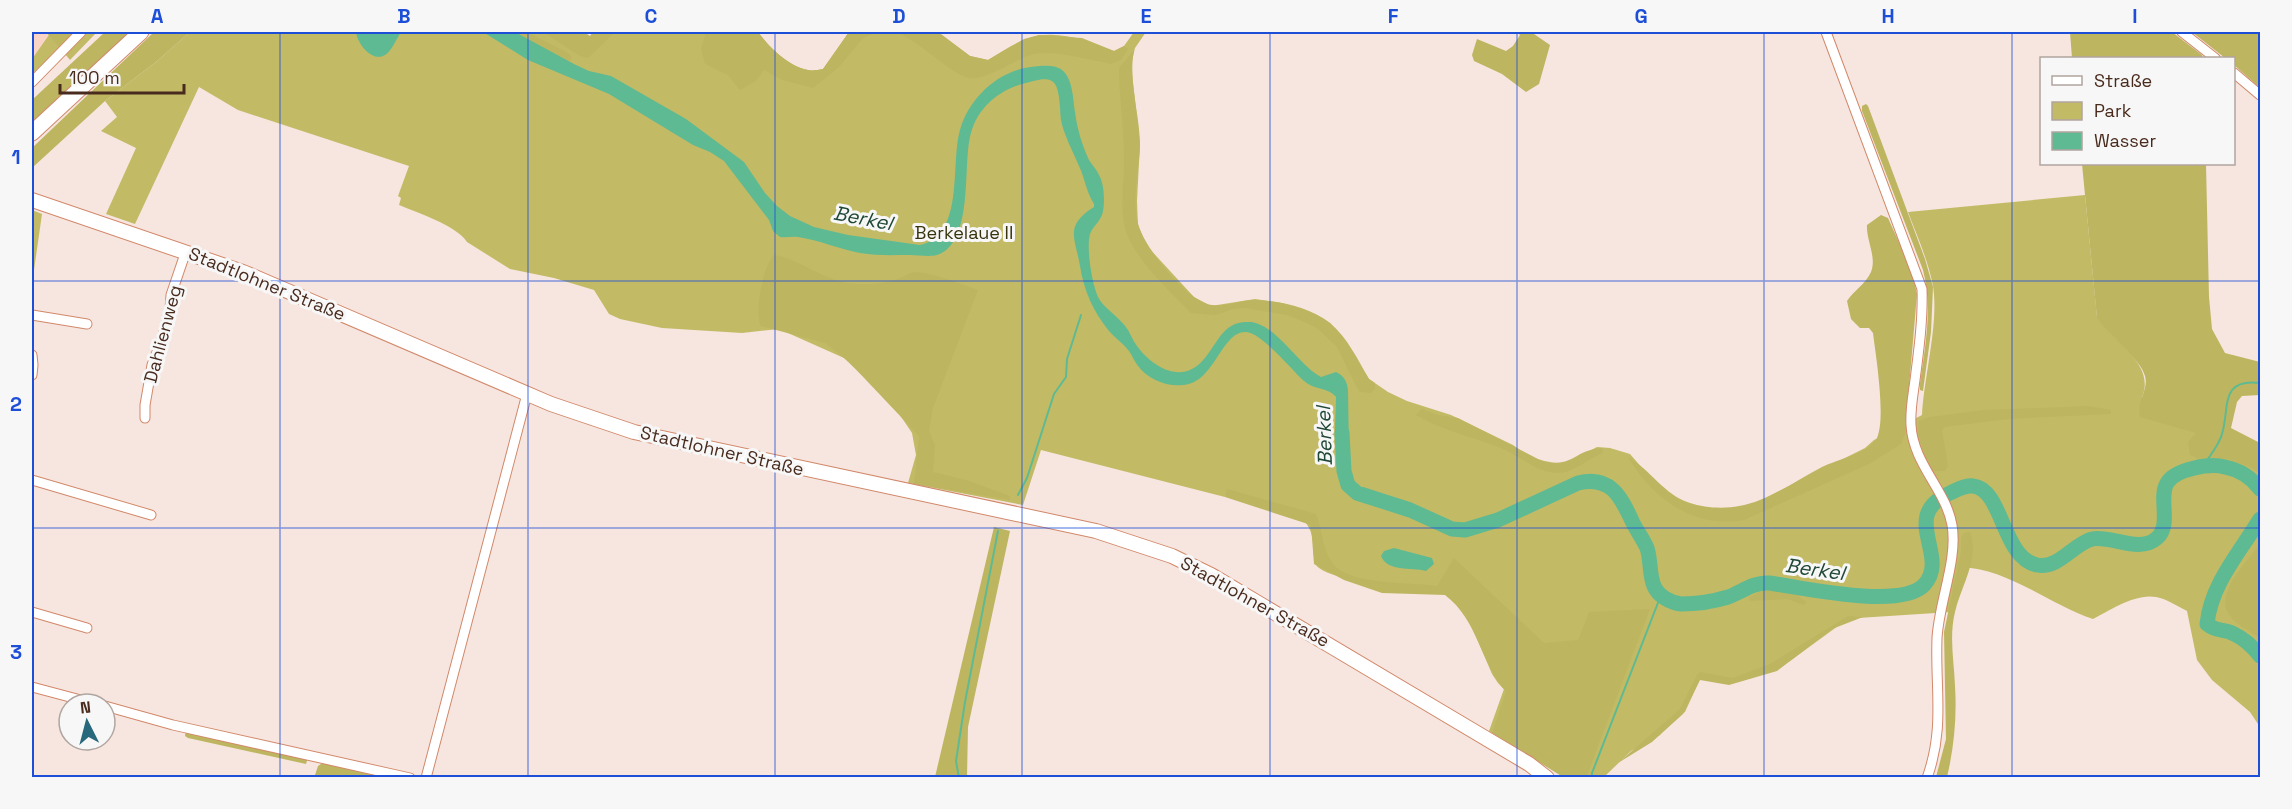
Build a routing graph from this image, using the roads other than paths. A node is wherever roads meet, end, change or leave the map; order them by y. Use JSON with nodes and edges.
{"nodes":[{"id":1,"x":81,"y":32,"type":"edge"},
{"id":2,"x":141,"y":32,"type":"edge"},
{"id":3,"x":1826,"y":32,"type":"edge"},
{"id":4,"x":2182,"y":32,"type":"edge"},
{"id":5,"x":2214,"y":57,"type":"edge"},
{"id":6,"x":2235,"y":75,"type":"edge"},
{"id":7,"x":32,"y":82,"type":"edge"},
{"id":8,"x":2260,"y":95,"type":"edge"},
{"id":9,"x":32,"y":133,"type":"edge"},
{"id":10,"x":32,"y":200,"type":"edge"},
{"id":11,"x":186,"y":251,"type":"junction"},
{"id":12,"x":32,"y":315,"type":"edge"},
{"id":13,"x":87,"y":324,"type":"dead end"},
{"id":14,"x":32,"y":355,"type":"edge"},
{"id":15,"x":32,"y":375,"type":"edge"},
{"id":16,"x":527,"y":394,"type":"junction"},
{"id":17,"x":145,"y":418,"type":"dead end"},
{"id":18,"x":32,"y":480,"type":"edge"},
{"id":19,"x":151,"y":516,"type":"dead end"},
{"id":20,"x":32,"y":612,"type":"edge"},
{"id":21,"x":87,"y":628,"type":"dead end"},
{"id":22,"x":32,"y":687,"type":"edge"},
{"id":23,"x":57,"y":694,"type":"edge"},
{"id":24,"x":117,"y":709,"type":"edge"},
{"id":25,"x":410,"y":777,"type":"edge"},
{"id":26,"x":426,"y":777,"type":"edge"},
{"id":27,"x":1547,"y":777,"type":"edge"},
{"id":28,"x":1927,"y":777,"type":"edge"}],
"edges":[{"from":1,"to":7,"type":"street"},
{"from":2,"to":9,"type":"main road"},
{"from":3,"to":28,"type":"street"},
{"from":4,"to":5,"type":"street"},
{"from":6,"to":8,"type":"street"},
{"from":10,"to":11,"type":"street","name":"Stadtlohner Straße"},
{"from":11,"to":16,"type":"street","name":"Stadtlohner Straße"},
{"from":11,"to":17,"type":"street","name":"Dahlienweg"},
{"from":12,"to":13,"type":"street"},
{"from":14,"to":15,"type":"street"},
{"from":16,"to":26,"type":"street"},
{"from":16,"to":27,"type":"street","name":"Stadtlohner Straße"},
{"from":18,"to":19,"type":"street"},
{"from":20,"to":21,"type":"street"},
{"from":22,"to":23,"type":"street"},
{"from":24,"to":25,"type":"street"}]}
